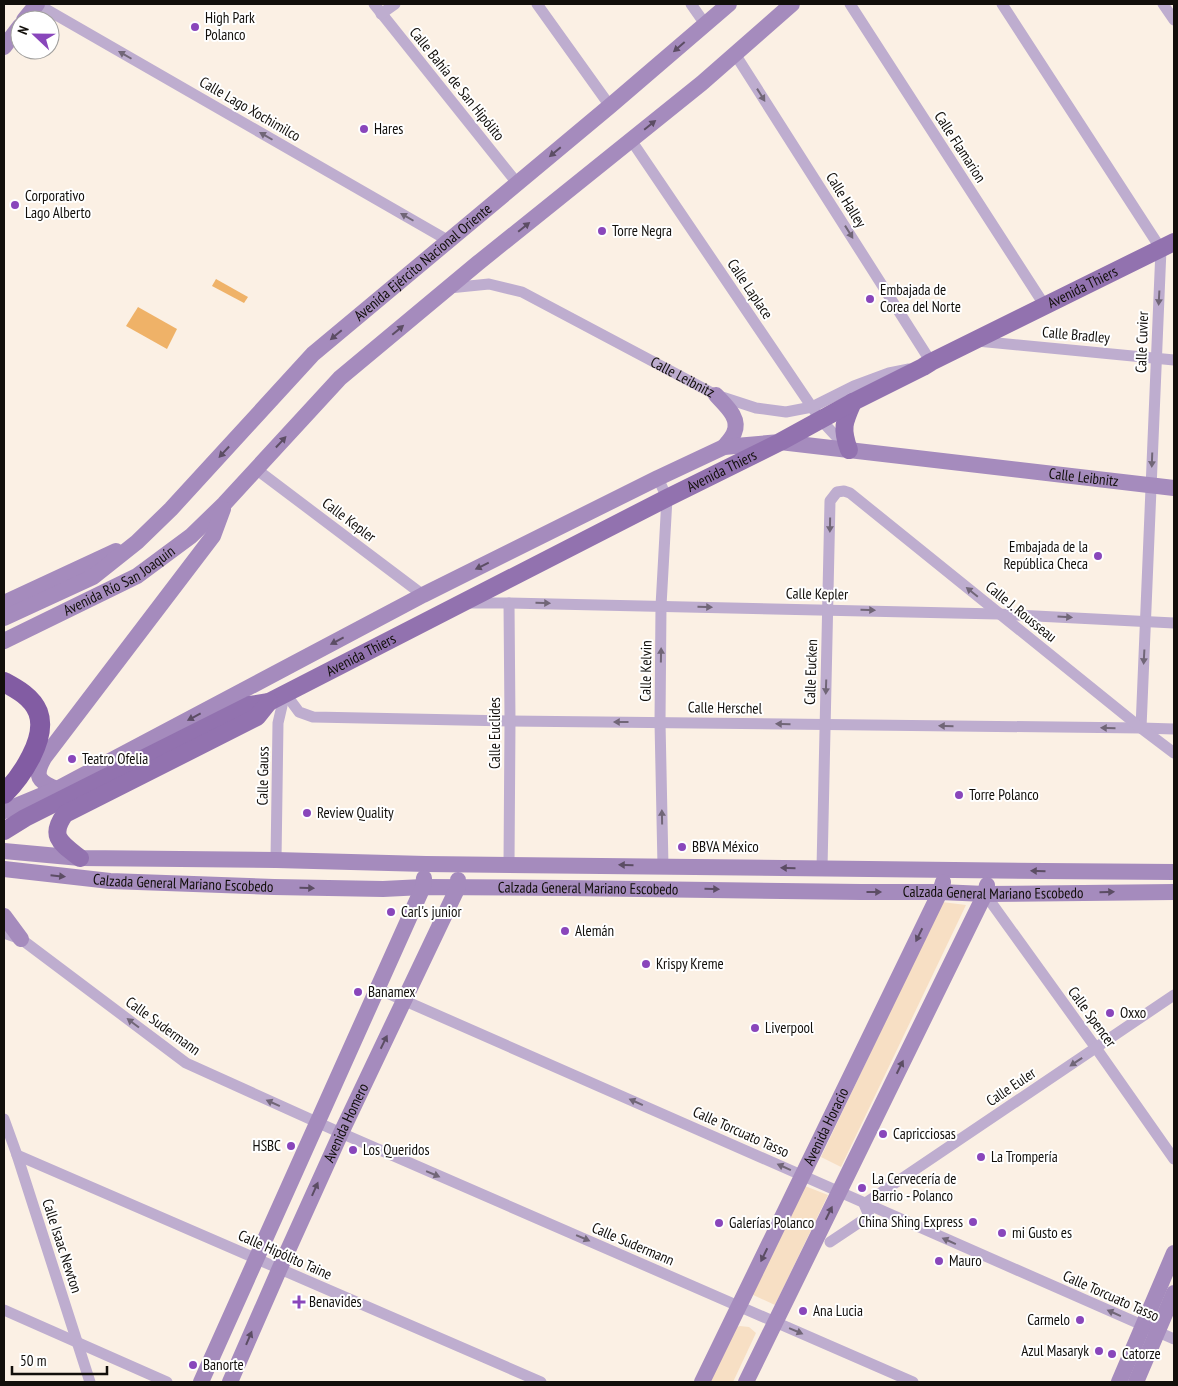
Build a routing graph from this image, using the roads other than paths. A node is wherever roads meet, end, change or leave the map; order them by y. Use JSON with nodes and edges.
{"nodes":[{"id":1,"x":37,"y":4,"type":"edge"},
{"id":2,"x":374,"y":4,"type":"edge"},
{"id":3,"x":395,"y":4,"type":"edge"},
{"id":4,"x":536,"y":4,"type":"edge"},
{"id":5,"x":690,"y":4,"type":"edge"},
{"id":6,"x":729,"y":4,"type":"edge"},
{"id":7,"x":792,"y":4,"type":"edge"},
{"id":8,"x":850,"y":4,"type":"edge"},
{"id":9,"x":1002,"y":4,"type":"edge"},
{"id":10,"x":1163,"y":4,"type":"edge"},
{"id":11,"x":381,"y":14,"type":"junction"},
{"id":12,"x":1174,"y":20,"type":"edge"},
{"id":13,"x":705,"y":24,"type":"junction"},
{"id":14,"x":735,"y":54,"type":"junction"},
{"id":15,"x":610,"y":106,"type":"junction"},
{"id":16,"x":632,"y":140,"type":"junction"},
{"id":17,"x":517,"y":183,"type":"junction"},
{"id":18,"x":449,"y":241,"type":"junction"},
{"id":19,"x":1168,"y":246,"type":"edge"},
{"id":20,"x":449,"y":288,"type":"junction"},
{"id":21,"x":1045,"y":306,"type":"junction"},
{"id":22,"x":976,"y":341,"type":"junction"},
{"id":23,"x":1156,"y":358,"type":"junction"},
{"id":24,"x":1174,"y":360,"type":"edge"},
{"id":25,"x":927,"y":364,"type":"junction"},
{"id":26,"x":716,"y":395,"type":"junction"},
{"id":27,"x":853,"y":402,"type":"junction"},
{"id":28,"x":816,"y":413,"type":"junction"},
{"id":29,"x":780,"y":442,"type":"junction"},
{"id":30,"x":724,"y":447,"type":"junction"},
{"id":31,"x":849,"y":450,"type":"junction"},
{"id":32,"x":256,"y":469,"type":"junction"},
{"id":33,"x":658,"y":478,"type":"junction"},
{"id":34,"x":1151,"y":485,"type":"junction"},
{"id":35,"x":1174,"y":488,"type":"edge"},
{"id":36,"x":850,"y":493,"type":"joint"},
{"id":37,"x":666,"y":498,"type":"junction"},
{"id":38,"x":224,"y":504,"type":"junction"},
{"id":39,"x":137,"y":542,"type":"junction"},
{"id":40,"x":424,"y":595,"type":"junction"},
{"id":41,"x":4,"y":603,"type":"edge"},
{"id":42,"x":509,"y":603,"type":"junction"},
{"id":43,"x":459,"y":604,"type":"junction"},
{"id":44,"x":661,"y":606,"type":"junction"},
{"id":45,"x":828,"y":609,"type":"junction"},
{"id":46,"x":998,"y":614,"type":"junction"},
{"id":47,"x":4,"y":618,"type":"edge"},
{"id":48,"x":1146,"y":622,"type":"junction"},
{"id":49,"x":1174,"y":623,"type":"edge"},
{"id":50,"x":4,"y":641,"type":"edge"},
{"id":51,"x":4,"y":682,"type":"edge"},
{"id":52,"x":285,"y":693,"type":"junction"},
{"id":53,"x":269,"y":702,"type":"junction"},
{"id":54,"x":510,"y":721,"type":"junction"},
{"id":55,"x":660,"y":722,"type":"junction"},
{"id":56,"x":825,"y":724,"type":"junction"},
{"id":57,"x":1141,"y":728,"type":"junction"},
{"id":58,"x":1174,"y":730,"type":"edge"},
{"id":59,"x":1174,"y":753,"type":"edge"},
{"id":60,"x":57,"y":789,"type":"junction"},
{"id":61,"x":4,"y":794,"type":"edge"},
{"id":62,"x":4,"y":811,"type":"edge"},
{"id":63,"x":4,"y":831,"type":"edge"},
{"id":64,"x":4,"y":851,"type":"edge"},
{"id":65,"x":80,"y":858,"type":"junction"},
{"id":66,"x":276,"y":860,"type":"junction"},
{"id":67,"x":426,"y":864,"type":"junction"},
{"id":68,"x":460,"y":864,"type":"junction"},
{"id":69,"x":509,"y":864,"type":"junction"},
{"id":70,"x":663,"y":866,"type":"junction"},
{"id":71,"x":822,"y":868,"type":"junction"},
{"id":72,"x":946,"y":870,"type":"junction"},
{"id":73,"x":990,"y":871,"type":"junction"},
{"id":74,"x":1174,"y":872,"type":"edge"},
{"id":75,"x":5,"y":873,"type":"edge"},
{"id":76,"x":422,"y":887,"type":"junction"},
{"id":77,"x":458,"y":887,"type":"junction"},
{"id":78,"x":940,"y":892,"type":"junction"},
{"id":79,"x":1174,"y":892,"type":"edge"},
{"id":80,"x":985,"y":894,"type":"junction"},
{"id":81,"x":4,"y":916,"type":"edge"},
{"id":82,"x":4,"y":933,"type":"edge"},
{"id":83,"x":21,"y":939,"type":"junction"},
{"id":84,"x":378,"y":989,"type":"junction"},
{"id":85,"x":1174,"y":995,"type":"edge"},
{"id":86,"x":404,"y":1001,"type":"junction"},
{"id":87,"x":1096,"y":1048,"type":"junction"},
{"id":88,"x":4,"y":1118,"type":"edge"},
{"id":89,"x":318,"y":1123,"type":"junction"},
{"id":90,"x":341,"y":1133,"type":"junction"},
{"id":91,"x":17,"y":1156,"type":"junction"},
{"id":92,"x":1174,"y":1159,"type":"edge"},
{"id":93,"x":802,"y":1175,"type":"junction"},
{"id":94,"x":839,"y":1192,"type":"junction"},
{"id":95,"x":864,"y":1204,"type":"junction"},
{"id":96,"x":830,"y":1242,"type":"dead end"},
{"id":97,"x":1174,"y":1253,"type":"edge"},
{"id":98,"x":257,"y":1259,"type":"junction"},
{"id":99,"x":279,"y":1270,"type":"junction"},
{"id":100,"x":1174,"y":1293,"type":"edge"},
{"id":101,"x":739,"y":1306,"type":"junction"},
{"id":102,"x":4,"y":1310,"type":"edge"},
{"id":103,"x":775,"y":1322,"type":"junction"},
{"id":104,"x":1150,"y":1329,"type":"junction"},
{"id":105,"x":1174,"y":1340,"type":"edge"},
{"id":106,"x":77,"y":1342,"type":"junction"},
{"id":107,"x":90,"y":1382,"type":"edge"},
{"id":108,"x":167,"y":1382,"type":"edge"},
{"id":109,"x":201,"y":1382,"type":"edge"},
{"id":110,"x":230,"y":1382,"type":"edge"},
{"id":111,"x":541,"y":1382,"type":"edge"},
{"id":112,"x":702,"y":1382,"type":"edge"},
{"id":113,"x":746,"y":1382,"type":"edge"},
{"id":114,"x":913,"y":1382,"type":"edge"},
{"id":115,"x":1119,"y":1382,"type":"edge"},
{"id":116,"x":1136,"y":1382,"type":"edge"}],
"edges":[{"from":18,"to":1,"type":"street","name":"Calle Lago Xochimilco","one_way":true},
{"from":2,"to":11,"type":"street","name":"Calle Bahía de San Hipólito"},
{"from":3,"to":11,"type":"street"},
{"from":4,"to":15,"type":"street"},
{"from":5,"to":13,"type":"street"},
{"from":6,"to":13,"type":"main road","name":"Avenida Ejército Nacional Oriente"},
{"from":7,"to":14,"type":"main road"},
{"from":8,"to":21,"type":"street","name":"Calle Flamarion"},
{"from":9,"to":19,"type":"street"},
{"from":10,"to":12,"type":"street"},
{"from":11,"to":17,"type":"street","name":"Calle Bahía de San Hipólito"},
{"from":13,"to":15,"type":"main road","name":"Avenida Ejército Nacional Oriente","one_way":true},
{"from":16,"to":14,"type":"main road","one_way":true},
{"from":14,"to":25,"type":"street","name":"Calle Halley","one_way":true},
{"from":15,"to":17,"type":"main road","name":"Avenida Ejército Nacional Oriente","one_way":true},
{"from":20,"to":16,"type":"main road","one_way":true},
{"from":16,"to":28,"type":"street","name":"Calle Laplace"},
{"from":17,"to":18,"type":"main road","name":"Avenida Ejército Nacional Oriente"},
{"from":18,"to":39,"type":"main road","name":"Avenida Ejército Nacional Oriente","one_way":true},
{"from":19,"to":21,"type":"main road","name":"Avenida Thiers"},
{"from":19,"to":23,"type":"street","name":"Calle Cuvier","one_way":true},
{"from":20,"to":26,"type":"street","name":"Calle Leibnitz"},
{"from":32,"to":20,"type":"main road","one_way":true},
{"from":21,"to":22,"type":"main road","name":"Avenida Thiers"},
{"from":22,"to":23,"type":"street","name":"Calle Bradley"},
{"from":22,"to":25,"type":"main road","name":"Avenida Thiers"},
{"from":23,"to":24,"type":"street","name":"Calle Bradley"},
{"from":23,"to":34,"type":"street","name":"Calle Cuvier","one_way":true},
{"from":25,"to":27,"type":"main road","name":"Avenida Thiers"},
{"from":25,"to":28,"type":"street","name":"Calle Leibnitz"},
{"from":26,"to":28,"type":"street","name":"Calle Leibnitz"},
{"from":26,"to":30,"type":"main road"},
{"from":27,"to":28,"type":"main road","name":"Avenida Thiers"},
{"from":27,"to":31,"type":"main road"},
{"from":28,"to":29,"type":"main road","name":"Avenida Thiers"},
{"from":28,"to":31,"type":"street","name":"Calle Laplace"},
{"from":29,"to":30,"type":"main road","name":"Calle Leibnitz"},
{"from":29,"to":31,"type":"main road","name":"Calle Leibnitz"},
{"from":29,"to":37,"type":"main road","name":"Avenida Thiers"},
{"from":30,"to":33,"type":"main road","name":"Avenida Thiers"},
{"from":31,"to":34,"type":"main road","name":"Calle Leibnitz"},
{"from":32,"to":38,"type":"main road"},
{"from":32,"to":40,"type":"street","name":"Calle Kepler"},
{"from":33,"to":37,"type":"street","name":"Calle Kelvin"},
{"from":33,"to":40,"type":"main road","name":"Avenida Thiers","one_way":true},
{"from":34,"to":35,"type":"main road","name":"Calle Leibnitz"},
{"from":34,"to":48,"type":"street","name":"Calle Cuvier"},
{"from":36,"to":45,"type":"street","name":"Calle Eucken","one_way":true},
{"from":46,"to":36,"type":"street","name":"Calle J. Rousseau","one_way":true},
{"from":37,"to":43,"type":"main road","name":"Avenida Thiers"},
{"from":37,"to":44,"type":"street","name":"Calle Kelvin"},
{"from":38,"to":50,"type":"main road","name":"Avenida Río San Joaquín"},
{"from":38,"to":60,"type":"main road"},
{"from":39,"to":41,"type":"main road"},
{"from":39,"to":47,"type":"main road","name":"Avenida Río San Joaquín"},
{"from":40,"to":60,"type":"main road","name":"Avenida Thiers","one_way":true},
{"from":42,"to":43,"type":"street","name":"Calle Kepler"},
{"from":42,"to":44,"type":"street","name":"Calle Kepler","one_way":true},
{"from":42,"to":54,"type":"street","name":"Calle Euclides"},
{"from":43,"to":52,"type":"main road","name":"Avenida Thiers"},
{"from":44,"to":45,"type":"street","name":"Calle Kepler","one_way":true},
{"from":55,"to":44,"type":"street","name":"Calle Kelvin","one_way":true},
{"from":45,"to":46,"type":"street","name":"Calle Kepler","one_way":true},
{"from":45,"to":56,"type":"street","name":"Calle Eucken","one_way":true},
{"from":46,"to":48,"type":"street","name":"Calle Kepler","one_way":true},
{"from":46,"to":57,"type":"street","name":"Calle J. Rousseau"},
{"from":48,"to":49,"type":"street","name":"Calle Kepler"},
{"from":48,"to":57,"type":"street","name":"Calle Cuvier","one_way":true},
{"from":51,"to":61,"type":"highway"},
{"from":52,"to":53,"type":"main road","name":"Avenida Thiers"},
{"from":52,"to":54,"type":"street","name":"Calle Herschel"},
{"from":52,"to":66,"type":"street","name":"Calle Gauss"},
{"from":53,"to":63,"type":"main road"},
{"from":53,"to":65,"type":"main road"},
{"from":55,"to":54,"type":"street","name":"Calle Herschel","one_way":true},
{"from":54,"to":69,"type":"street","name":"Calle Euclides"},
{"from":56,"to":55,"type":"street","name":"Calle Herschel","one_way":true},
{"from":70,"to":55,"type":"street","name":"Calle Kelvin","one_way":true},
{"from":57,"to":56,"type":"street","name":"Calle Herschel","one_way":true},
{"from":56,"to":71,"type":"street","name":"Calle Eucken"},
{"from":57,"to":58,"type":"street","name":"Calle Herschel"},
{"from":57,"to":59,"type":"street","name":"Calle J. Rousseau"},
{"from":60,"to":62,"type":"main road","name":"Avenida Thiers"},
{"from":64,"to":65,"type":"main road","name":"Calzada General Mariano Escobedo"},
{"from":65,"to":66,"type":"main road","name":"Calzada General Mariano Escobedo"},
{"from":66,"to":67,"type":"main road","name":"Calzada General Mariano Escobedo"},
{"from":67,"to":68,"type":"main road","name":"Calzada General Mariano Escobedo"},
{"from":67,"to":76,"type":"main road","name":"Avenida Homero"},
{"from":68,"to":69,"type":"main road","name":"Calzada General Mariano Escobedo"},
{"from":68,"to":77,"type":"main road","name":"Avenida Homero"},
{"from":70,"to":69,"type":"main road","name":"Calzada General Mariano Escobedo","one_way":true},
{"from":71,"to":70,"type":"main road","name":"Calzada General Mariano Escobedo","one_way":true},
{"from":71,"to":72,"type":"main road","name":"Calzada General Mariano Escobedo"},
{"from":72,"to":73,"type":"main road","name":"Calzada General Mariano Escobedo"},
{"from":72,"to":78,"type":"main road","name":"Avenida Horacio"},
{"from":74,"to":73,"type":"main road","name":"Calzada General Mariano Escobedo","one_way":true},
{"from":73,"to":80,"type":"main road"},
{"from":75,"to":76,"type":"main road","name":"Calzada General Mariano Escobedo","one_way":true},
{"from":76,"to":77,"type":"main road","name":"Calzada General Mariano Escobedo"},
{"from":76,"to":84,"type":"main road","name":"Avenida Homero"},
{"from":77,"to":78,"type":"main road","name":"Calzada General Mariano Escobedo","one_way":true},
{"from":77,"to":86,"type":"main road","name":"Avenida Homero"},
{"from":78,"to":80,"type":"main road","name":"Calzada General Mariano Escobedo"},
{"from":78,"to":93,"type":"main road","name":"Avenida Horacio","one_way":true},
{"from":80,"to":79,"type":"main road","name":"Calzada General Mariano Escobedo","one_way":true},
{"from":80,"to":87,"type":"street","name":"Calle Spencer"},
{"from":94,"to":80,"type":"main road","one_way":true},
{"from":81,"to":83,"type":"main road"},
{"from":82,"to":83,"type":"street","name":"Calle Sudermann"},
{"from":89,"to":83,"type":"street","name":"Calle Sudermann","one_way":true},
{"from":84,"to":86,"type":"street","name":"Calle Torcuato Tasso"},
{"from":84,"to":89,"type":"main road","name":"Avenida Homero"},
{"from":85,"to":87,"type":"street","name":"Calle Euler"},
{"from":90,"to":86,"type":"main road","name":"Avenida Homero","one_way":true},
{"from":93,"to":86,"type":"street","name":"Calle Torcuato Tasso","one_way":true},
{"from":87,"to":92,"type":"street","name":"Calle Spencer"},
{"from":87,"to":95,"type":"street","name":"Calle Euler","one_way":true},
{"from":88,"to":91,"type":"street","name":"Calle Isaac Newton"},
{"from":89,"to":90,"type":"street","name":"Calle Sudermann"},
{"from":89,"to":98,"type":"main road","name":"Avenida Homero"},
{"from":99,"to":90,"type":"main road","name":"Avenida Homero","one_way":true},
{"from":90,"to":101,"type":"street","name":"Calle Sudermann","one_way":true},
{"from":91,"to":98,"type":"street","name":"Calle Hipólito Taine"},
{"from":91,"to":106,"type":"street","name":"Calle Isaac Newton"},
{"from":93,"to":94,"type":"street","name":"Calle Torcuato Tasso"},
{"from":93,"to":101,"type":"main road","name":"Avenida Horacio","one_way":true},
{"from":94,"to":95,"type":"street","name":"Calle Torcuato Tasso"},
{"from":103,"to":94,"type":"main road","one_way":true},
{"from":95,"to":96,"type":"street"},
{"from":104,"to":95,"type":"street","name":"Calle Torcuato Tasso","one_way":true},
{"from":97,"to":104,"type":"main road"},
{"from":98,"to":99,"type":"street","name":"Calle Hipólito Taine"},
{"from":98,"to":109,"type":"main road","name":"Avenida Homero"},
{"from":110,"to":99,"type":"main road","name":"Avenida Homero","one_way":true},
{"from":99,"to":111,"type":"street","name":"Calle Hipólito Taine"},
{"from":100,"to":104,"type":"main road"},
{"from":101,"to":103,"type":"street","name":"Calle Sudermann"},
{"from":101,"to":112,"type":"main road","name":"Avenida Horacio"},
{"from":102,"to":106,"type":"street"},
{"from":103,"to":113,"type":"main road"},
{"from":103,"to":114,"type":"street","name":"Calle Sudermann","one_way":true},
{"from":104,"to":105,"type":"street","name":"Calle Torcuato Tasso"},
{"from":104,"to":115,"type":"main road"},
{"from":104,"to":116,"type":"main road"},
{"from":106,"to":107,"type":"street","name":"Calle Isaac Newton"},
{"from":106,"to":108,"type":"street"}]}
